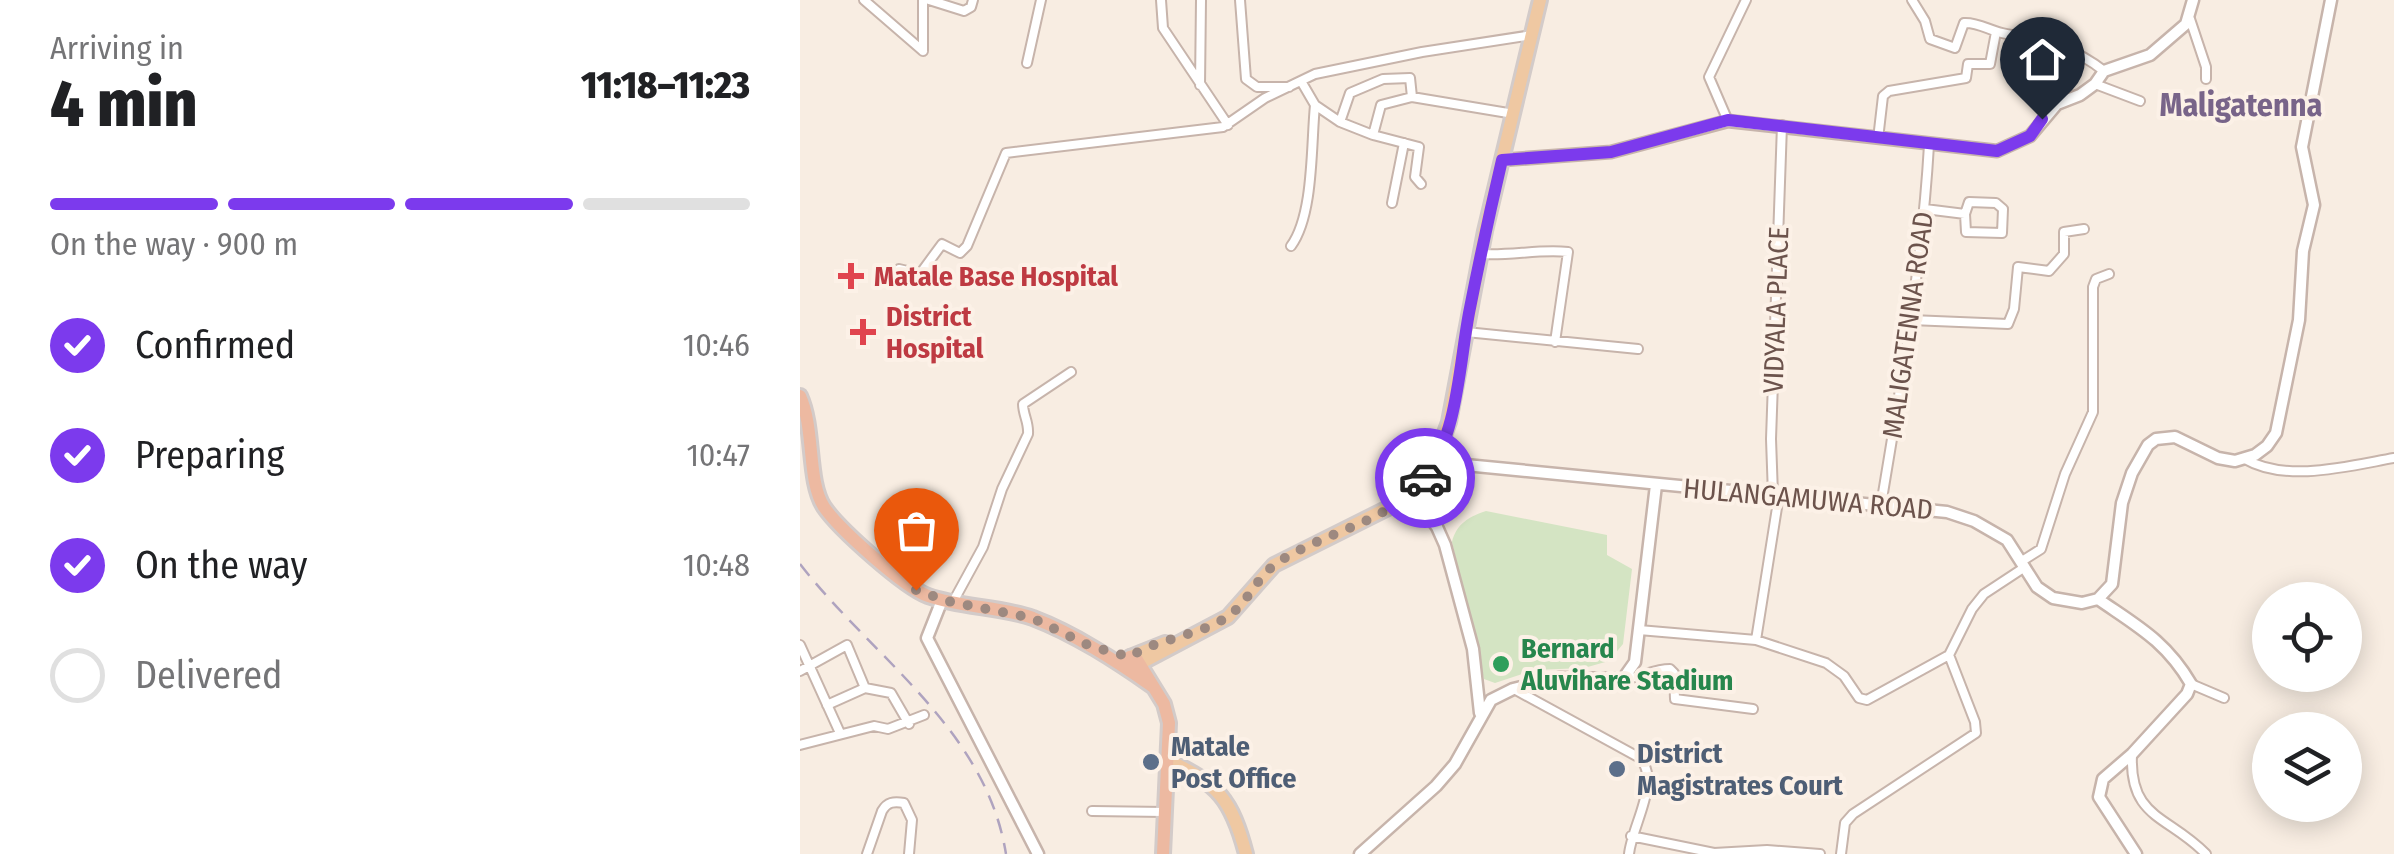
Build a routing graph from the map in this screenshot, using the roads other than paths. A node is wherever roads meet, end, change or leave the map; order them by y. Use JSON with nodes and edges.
{"nodes":[{"id":1,"x":864,"y":0,"type":"edge"},
{"id":2,"x":926,"y":0,"type":"edge"},
{"id":3,"x":973,"y":0,"type":"edge"},
{"id":4,"x":1041,"y":0,"type":"edge"},
{"id":5,"x":1161,"y":0,"type":"edge"},
{"id":6,"x":1201,"y":0,"type":"edge"},
{"id":7,"x":1240,"y":0,"type":"edge"},
{"id":8,"x":1540,"y":0,"type":"edge"},
{"id":9,"x":1746,"y":0,"type":"edge"},
{"id":10,"x":1912,"y":0,"type":"edge"},
{"id":11,"x":2193,"y":0,"type":"edge"},
{"id":12,"x":2331,"y":0,"type":"edge"},
{"id":13,"x":2190,"y":19,"type":"junction"},
{"id":14,"x":1996,"y":32,"type":"junction"},
{"id":15,"x":1532,"y":36,"type":"junction"},
{"id":16,"x":1026,"y":64,"type":"dead end"},
{"id":17,"x":2104,"y":71,"type":"junction"},
{"id":18,"x":2206,"y":79,"type":"dead end"},
{"id":19,"x":1301,"y":81,"type":"junction"},
{"id":20,"x":2095,"y":84,"type":"junction"},
{"id":21,"x":1200,"y":85,"type":"junction"},
{"id":22,"x":1289,"y":87,"type":"junction"},
{"id":23,"x":1412,"y":97,"type":"junction"},
{"id":24,"x":2140,"y":101,"type":"dead end"},
{"id":25,"x":1315,"y":104,"type":"junction"},
{"id":26,"x":1514,"y":114,"type":"junction"},
{"id":27,"x":1728,"y":120,"type":"junction"},
{"id":28,"x":1340,"y":122,"type":"junction"},
{"id":29,"x":1228,"y":125,"type":"junction"},
{"id":30,"x":1782,"y":125,"type":"junction"},
{"id":31,"x":1372,"y":134,"type":"junction"},
{"id":32,"x":1878,"y":139,"type":"junction"},
{"id":33,"x":1404,"y":143,"type":"junction"},
{"id":34,"x":1929,"y":145,"type":"junction"},
{"id":35,"x":1502,"y":160,"type":"junction"},
{"id":36,"x":1421,"y":184,"type":"dead end"},
{"id":37,"x":1392,"y":203,"type":"dead end"},
{"id":38,"x":1926,"y":209,"type":"junction"},
{"id":39,"x":1965,"y":214,"type":"junction"},
{"id":40,"x":2084,"y":230,"type":"dead end"},
{"id":41,"x":1290,"y":246,"type":"dead end"},
{"id":42,"x":1481,"y":254,"type":"junction"},
{"id":43,"x":2109,"y":274,"type":"dead end"},
{"id":44,"x":889,"y":280,"type":"dead end"},
{"id":45,"x":1911,"y":320,"type":"junction"},
{"id":46,"x":1466,"y":332,"type":"junction"},
{"id":47,"x":1555,"y":342,"type":"junction"},
{"id":48,"x":1638,"y":349,"type":"dead end"},
{"id":49,"x":1071,"y":372,"type":"dead end"},
{"id":50,"x":800,"y":396,"type":"edge"},
{"id":51,"x":806,"y":440,"type":"edge"},
{"id":52,"x":2394,"y":458,"type":"edge"},
{"id":53,"x":2245,"y":459,"type":"junction"},
{"id":54,"x":1436,"y":462,"type":"junction"},
{"id":55,"x":1656,"y":485,"type":"junction"},
{"id":56,"x":1411,"y":493,"type":"junction"},
{"id":57,"x":1776,"y":495,"type":"junction"},
{"id":58,"x":1881,"y":505,"type":"junction"},
{"id":59,"x":2024,"y":564,"type":"junction"},
{"id":60,"x":2098,"y":599,"type":"junction"},
{"id":61,"x":948,"y":601,"type":"junction"},
{"id":62,"x":1639,"y":630,"type":"junction"},
{"id":63,"x":1756,"y":640,"type":"junction"},
{"id":64,"x":800,"y":646,"type":"edge"},
{"id":65,"x":1948,"y":655,"type":"junction"},
{"id":66,"x":1132,"y":663,"type":"junction"},
{"id":67,"x":810,"y":666,"type":"junction"},
{"id":68,"x":800,"y":672,"type":"edge"},
{"id":69,"x":1623,"y":679,"type":"junction"},
{"id":70,"x":2191,"y":684,"type":"junction"},
{"id":71,"x":865,"y":688,"type":"junction"},
{"id":72,"x":1513,"y":689,"type":"junction"},
{"id":73,"x":2224,"y":698,"type":"dead end"},
{"id":74,"x":827,"y":706,"type":"junction"},
{"id":75,"x":1753,"y":709,"type":"dead end"},
{"id":76,"x":924,"y":716,"type":"dead end"},
{"id":77,"x":1481,"y":720,"type":"junction"},
{"id":78,"x":909,"y":724,"type":"junction"},
{"id":79,"x":840,"y":733,"type":"junction"},
{"id":80,"x":800,"y":746,"type":"edge"},
{"id":81,"x":2132,"y":754,"type":"junction"},
{"id":82,"x":1167,"y":760,"type":"junction"},
{"id":83,"x":1092,"y":811,"type":"dead end"},
{"id":84,"x":1165,"y":812,"type":"junction"},
{"id":85,"x":1632,"y":836,"type":"junction"},
{"id":86,"x":1769,"y":852,"type":"edge"},
{"id":87,"x":867,"y":854,"type":"edge"},
{"id":88,"x":909,"y":854,"type":"edge"},
{"id":89,"x":1038,"y":854,"type":"edge"},
{"id":90,"x":1163,"y":854,"type":"edge"},
{"id":91,"x":1246,"y":854,"type":"edge"},
{"id":92,"x":1360,"y":854,"type":"edge"},
{"id":93,"x":1629,"y":854,"type":"edge"},
{"id":94,"x":1820,"y":854,"type":"edge"},
{"id":95,"x":1842,"y":854,"type":"edge"},
{"id":96,"x":2136,"y":854,"type":"edge"},
{"id":97,"x":2206,"y":854,"type":"edge"}],
"edges":[{"from":1,"to":2,"type":"street"},
{"from":2,"to":3,"type":"street"},
{"from":4,"to":16,"type":"street"},
{"from":5,"to":21,"type":"street"},
{"from":6,"to":21,"type":"street"},
{"from":7,"to":22,"type":"street"},
{"from":8,"to":15,"type":"main road"},
{"from":9,"to":27,"type":"street"},
{"from":10,"to":14,"type":"street"},
{"from":11,"to":13,"type":"street"},
{"from":12,"to":53,"type":"street"},
{"from":13,"to":17,"type":"street"},
{"from":13,"to":18,"type":"street"},
{"from":14,"to":17,"type":"street"},
{"from":14,"to":32,"type":"street"},
{"from":15,"to":19,"type":"street"},
{"from":15,"to":26,"type":"main road"},
{"from":17,"to":20,"type":"street"},
{"from":19,"to":22,"type":"street"},
{"from":19,"to":25,"type":"street"},
{"from":20,"to":24,"type":"street"},
{"from":20,"to":34,"type":"street"},
{"from":21,"to":29,"type":"street"},
{"from":22,"to":29,"type":"street"},
{"from":23,"to":26,"type":"street"},
{"from":23,"to":28,"type":"street"},
{"from":23,"to":31,"type":"street"},
{"from":25,"to":28,"type":"street"},
{"from":25,"to":41,"type":"street"},
{"from":26,"to":35,"type":"main road"},
{"from":27,"to":30,"type":"street"},
{"from":27,"to":35,"type":"street"},
{"from":28,"to":31,"type":"street"},
{"from":29,"to":44,"type":"street"},
{"from":30,"to":32,"type":"street"},
{"from":30,"to":57,"type":"street","name":"VIDYALA PLACE"},
{"from":31,"to":33,"type":"street"},
{"from":32,"to":34,"type":"street"},
{"from":33,"to":36,"type":"street"},
{"from":33,"to":37,"type":"street"},
{"from":34,"to":38,"type":"street","name":"MALIGATENNA ROAD"},
{"from":35,"to":42,"type":"main road"},
{"from":38,"to":39,"type":"street"},
{"from":38,"to":45,"type":"street","name":"MALIGATENNA ROAD"},
{"from":39,"to":39,"type":"street"},
{"from":40,"to":45,"type":"street"},
{"from":42,"to":46,"type":"main road"},
{"from":42,"to":47,"type":"street"},
{"from":43,"to":59,"type":"street"},
{"from":45,"to":58,"type":"street","name":"MALIGATENNA ROAD"},
{"from":46,"to":47,"type":"street"},
{"from":46,"to":54,"type":"main road"},
{"from":47,"to":48,"type":"street"},
{"from":49,"to":61,"type":"street"},
{"from":50,"to":51,"type":"highway"},
{"from":51,"to":61,"type":"highway"},
{"from":52,"to":53,"type":"street"},
{"from":53,"to":60,"type":"street"},
{"from":54,"to":55,"type":"street","name":"HULANGAMUWA ROAD"},
{"from":54,"to":56,"type":"main road"},
{"from":55,"to":57,"type":"street","name":"HULANGAMUWA ROAD"},
{"from":55,"to":62,"type":"street"},
{"from":56,"to":66,"type":"main road"},
{"from":56,"to":77,"type":"street"},
{"from":57,"to":58,"type":"street","name":"HULANGAMUWA ROAD"},
{"from":57,"to":63,"type":"street","name":"VIDYALA PLACE"},
{"from":58,"to":59,"type":"street","name":"HULANGAMUWA ROAD"},
{"from":59,"to":60,"type":"street","name":"HULANGAMUWA ROAD"},
{"from":59,"to":65,"type":"street"},
{"from":60,"to":70,"type":"street","name":"HULANGAMUWA ROAD"},
{"from":61,"to":66,"type":"highway"},
{"from":61,"to":89,"type":"street"},
{"from":62,"to":63,"type":"street"},
{"from":62,"to":69,"type":"street"},
{"from":63,"to":65,"type":"street"},
{"from":64,"to":67,"type":"street"},
{"from":65,"to":95,"type":"street"},
{"from":66,"to":82,"type":"highway"},
{"from":67,"to":68,"type":"street"},
{"from":67,"to":71,"type":"street"},
{"from":67,"to":74,"type":"street"},
{"from":69,"to":72,"type":"street"},
{"from":69,"to":75,"type":"street"},
{"from":70,"to":73,"type":"street"},
{"from":70,"to":81,"type":"street"},
{"from":71,"to":74,"type":"street"},
{"from":71,"to":78,"type":"street"},
{"from":72,"to":77,"type":"street"},
{"from":72,"to":85,"type":"street"},
{"from":74,"to":79,"type":"street"},
{"from":76,"to":78,"type":"street"},
{"from":77,"to":92,"type":"street"},
{"from":78,"to":79,"type":"street"},
{"from":79,"to":80,"type":"street"},
{"from":81,"to":96,"type":"street"},
{"from":81,"to":97,"type":"street"},
{"from":82,"to":84,"type":"highway"},
{"from":82,"to":91,"type":"main road"},
{"from":83,"to":84,"type":"street"},
{"from":84,"to":90,"type":"highway"},
{"from":85,"to":86,"type":"street"},
{"from":85,"to":93,"type":"street"},
{"from":86,"to":94,"type":"street"},
{"from":87,"to":88,"type":"street"}]}
